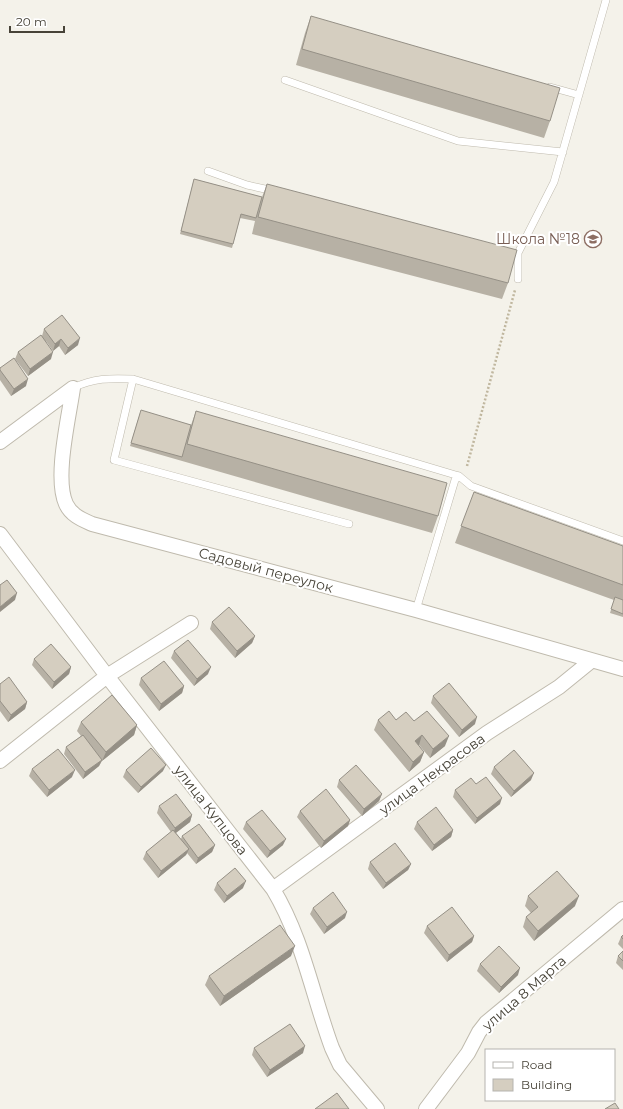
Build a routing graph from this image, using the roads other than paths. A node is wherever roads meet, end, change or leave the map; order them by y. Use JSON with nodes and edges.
{"nodes":[{"id":1,"x":606,"y":0,"type":"edge"},
{"id":2,"x":285,"y":80,"type":"dead end"},
{"id":3,"x":541,"y":84,"type":"edge"},
{"id":4,"x":579,"y":95,"type":"junction"},
{"id":5,"x":563,"y":152,"type":"junction"},
{"id":6,"x":208,"y":171,"type":"dead end"},
{"id":7,"x":285,"y":194,"type":"edge"},
{"id":8,"x":518,"y":280,"type":"road end"},
{"id":9,"x":133,"y":378,"type":"junction"},
{"id":10,"x":73,"y":388,"type":"junction"},
{"id":11,"x":0,"y":442,"type":"edge"},
{"id":12,"x":461,"y":478,"type":"junction"},
{"id":13,"x":349,"y":524,"type":"dead end"},
{"id":14,"x":0,"y":534,"type":"edge"},
{"id":15,"x":623,"y":541,"type":"edge"},
{"id":16,"x":416,"y":610,"type":"junction"},
{"id":17,"x":191,"y":623,"type":"dead end"},
{"id":18,"x":591,"y":661,"type":"junction"},
{"id":19,"x":623,"y":669,"type":"edge"},
{"id":20,"x":107,"y":676,"type":"junction"},
{"id":21,"x":0,"y":761,"type":"edge"},
{"id":22,"x":274,"y":889,"type":"junction"},
{"id":23,"x":623,"y":909,"type":"edge"},
{"id":24,"x":377,"y":1109,"type":"edge"},
{"id":25,"x":426,"y":1109,"type":"edge"}],
"edges":[{"from":1,"to":4,"type":"lane"},
{"from":2,"to":5,"type":"lane"},
{"from":3,"to":4,"type":"lane"},
{"from":4,"to":5,"type":"lane"},
{"from":5,"to":8,"type":"lane"},
{"from":6,"to":7,"type":"lane"},
{"from":9,"to":10,"type":"lane"},
{"from":9,"to":12,"type":"lane"},
{"from":9,"to":13,"type":"lane"},
{"from":10,"to":11,"type":"street"},
{"from":10,"to":16,"type":"street","name":"Садовый переулок"},
{"from":12,"to":15,"type":"lane"},
{"from":12,"to":16,"type":"lane"},
{"from":14,"to":20,"type":"street","name":"улица Купцова"},
{"from":16,"to":18,"type":"street","name":"Садовый переулок"},
{"from":17,"to":20,"type":"street"},
{"from":18,"to":19,"type":"street","name":"Садовый переулок"},
{"from":18,"to":22,"type":"street","name":"улица Некрасова"},
{"from":20,"to":21,"type":"street"},
{"from":20,"to":22,"type":"street","name":"улица Купцова"},
{"from":22,"to":24,"type":"street","name":"улица Купцова"},
{"from":23,"to":25,"type":"street","name":"улица 8 Марта"}]}
